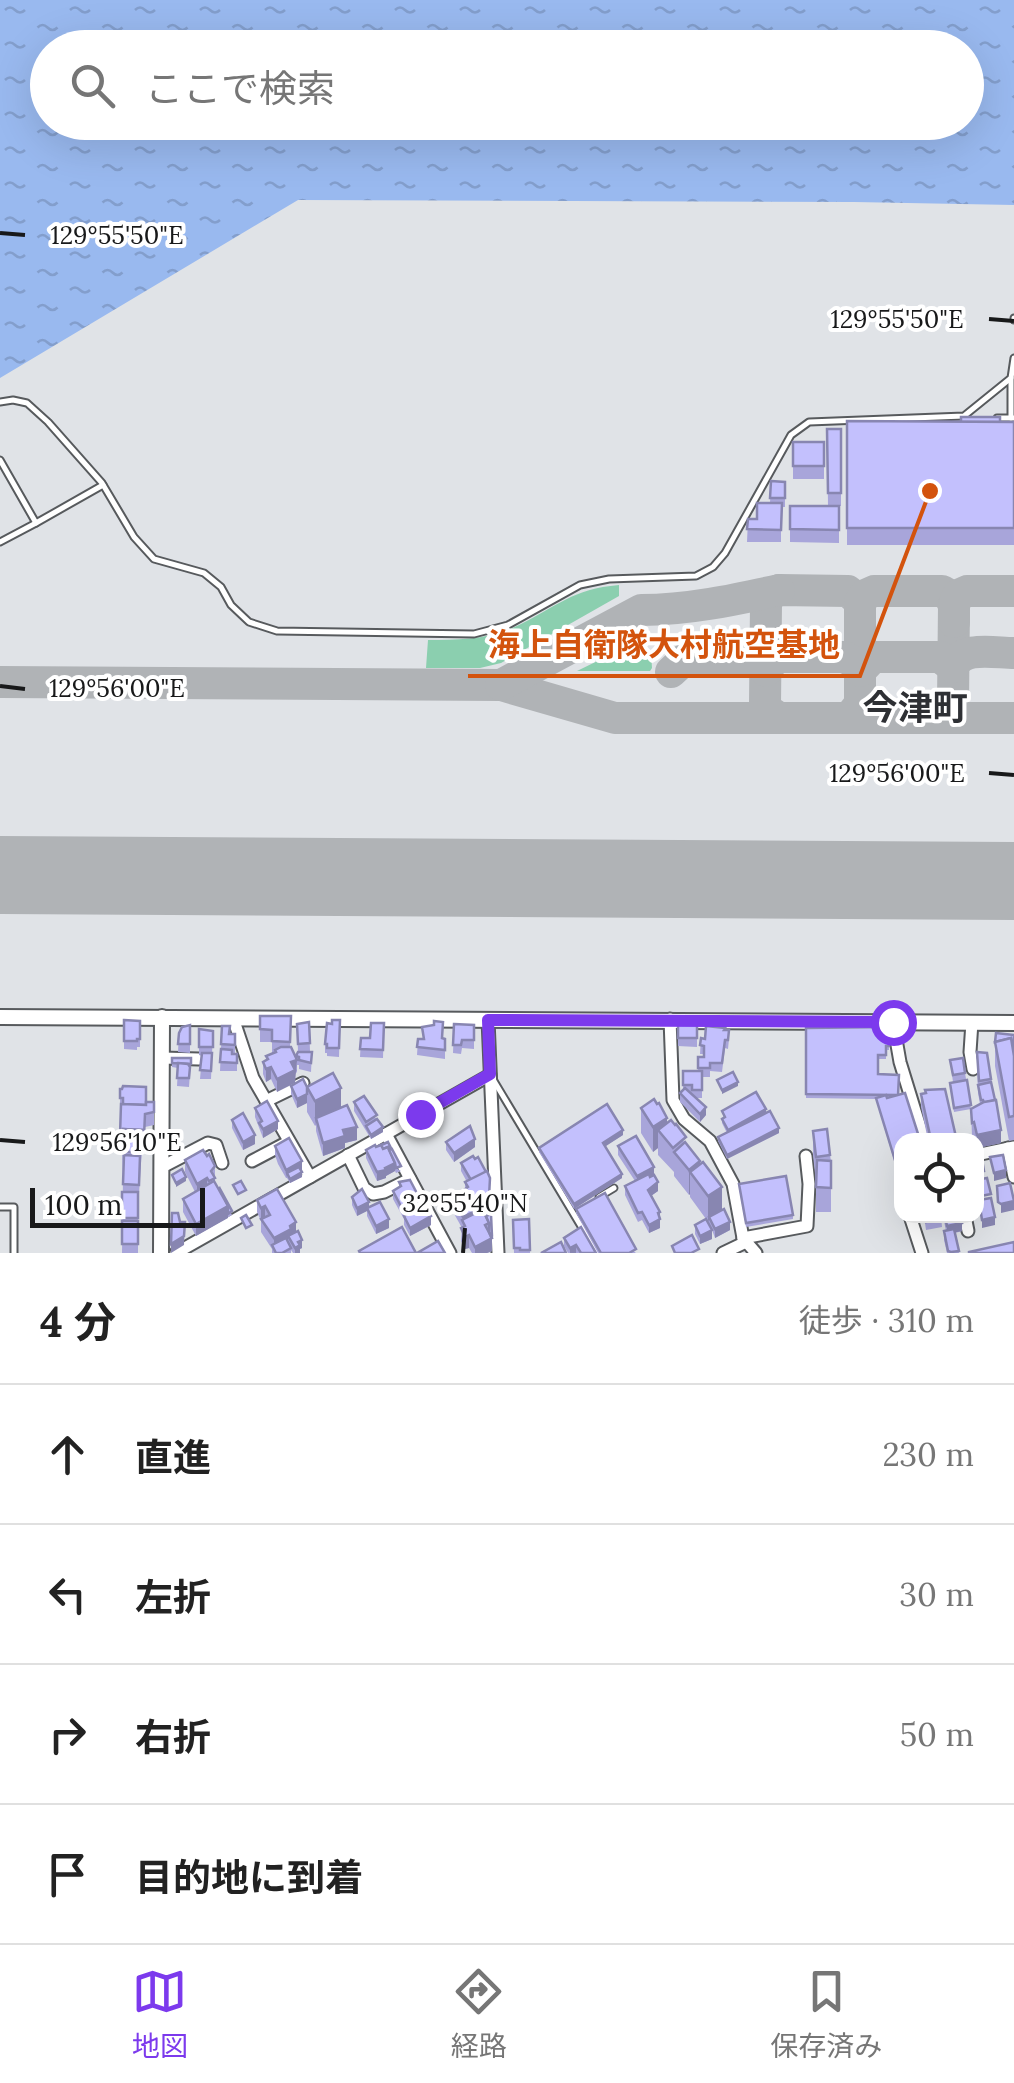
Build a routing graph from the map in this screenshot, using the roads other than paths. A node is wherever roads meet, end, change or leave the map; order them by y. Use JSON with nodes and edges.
{"nodes":[{"id":1,"x":1014,"y":358,"type":"edge"},
{"id":2,"x":1011,"y":378,"type":"junction"},
{"id":3,"x":0,"y":402,"type":"edge"},
{"id":4,"x":964,"y":416,"type":"junction"},
{"id":5,"x":974,"y":418,"type":"edge"},
{"id":6,"x":992,"y":418,"type":"edge"},
{"id":7,"x":1012,"y":418,"type":"edge"},
{"id":8,"x":0,"y":460,"type":"edge"},
{"id":9,"x":103,"y":485,"type":"junction"},
{"id":10,"x":36,"y":523,"type":"junction"},
{"id":11,"x":0,"y":542,"type":"edge"},
{"id":12,"x":0,"y":1017,"type":"edge"},
{"id":13,"x":162,"y":1017,"type":"junction"},
{"id":14,"x":234,"y":1018,"type":"junction"},
{"id":15,"x":488,"y":1020,"type":"junction"},
{"id":16,"x":670,"y":1020,"type":"junction"},
{"id":17,"x":893,"y":1022,"type":"junction"},
{"id":18,"x":972,"y":1022,"type":"junction"},
{"id":19,"x":1014,"y":1022,"type":"edge"},
{"id":20,"x":162,"y":1058,"type":"junction"},
{"id":21,"x":199,"y":1059,"type":"edge"},
{"id":22,"x":972,"y":1069,"type":"dead end"},
{"id":23,"x":490,"y":1074,"type":"junction"},
{"id":24,"x":303,"y":1082,"type":"edge"},
{"id":25,"x":266,"y":1101,"type":"junction"},
{"id":26,"x":922,"y":1133,"type":"edge"},
{"id":27,"x":386,"y":1134,"type":"junction"},
{"id":28,"x":289,"y":1141,"type":"junction"},
{"id":29,"x":1011,"y":1148,"type":"edge"},
{"id":30,"x":984,"y":1153,"type":"edge"},
{"id":31,"x":348,"y":1155,"type":"junction"},
{"id":32,"x":806,"y":1156,"type":"dead end"},
{"id":33,"x":252,"y":1161,"type":"dead end"},
{"id":34,"x":222,"y":1163,"type":"dead end"},
{"id":35,"x":162,"y":1166,"type":"junction"},
{"id":36,"x":310,"y":1177,"type":"junction"},
{"id":37,"x":1014,"y":1177,"type":"edge"},
{"id":38,"x":410,"y":1179,"type":"junction"},
{"id":39,"x":614,"y":1188,"type":"dead end"},
{"id":40,"x":588,"y":1204,"type":"edge"},
{"id":41,"x":0,"y":1207,"type":"edge"},
{"id":42,"x":912,"y":1223,"type":"edge"},
{"id":43,"x":966,"y":1223,"type":"edge"},
{"id":44,"x":968,"y":1231,"type":"dead end"},
{"id":45,"x":745,"y":1240,"type":"junction"},
{"id":46,"x":14,"y":1253,"type":"edge"},
{"id":47,"x":162,"y":1253,"type":"edge"},
{"id":48,"x":176,"y":1253,"type":"edge"},
{"id":49,"x":450,"y":1253,"type":"edge"},
{"id":50,"x":498,"y":1253,"type":"edge"},
{"id":51,"x":597,"y":1253,"type":"edge"},
{"id":52,"x":723,"y":1253,"type":"edge"},
{"id":53,"x":756,"y":1253,"type":"edge"},
{"id":54,"x":922,"y":1253,"type":"edge"}],
"edges":[{"from":1,"to":2,"type":"lane"},
{"from":2,"to":4,"type":"lane"},
{"from":2,"to":7,"type":"lane"},
{"from":3,"to":9,"type":"lane"},
{"from":4,"to":5,"type":"lane"},
{"from":4,"to":9,"type":"lane"},
{"from":6,"to":7,"type":"lane"},
{"from":8,"to":10,"type":"lane"},
{"from":9,"to":10,"type":"lane"},
{"from":10,"to":11,"type":"lane"},
{"from":12,"to":13,"type":"street"},
{"from":13,"to":14,"type":"street"},
{"from":13,"to":20,"type":"street"},
{"from":14,"to":15,"type":"street"},
{"from":14,"to":25,"type":"street"},
{"from":15,"to":16,"type":"street"},
{"from":15,"to":23,"type":"street"},
{"from":16,"to":17,"type":"street"},
{"from":16,"to":45,"type":"street"},
{"from":17,"to":18,"type":"street"},
{"from":17,"to":26,"type":"street"},
{"from":18,"to":19,"type":"street"},
{"from":18,"to":22,"type":"street"},
{"from":20,"to":21,"type":"street"},
{"from":20,"to":35,"type":"street"},
{"from":23,"to":27,"type":"street"},
{"from":23,"to":50,"type":"street"},
{"from":23,"to":51,"type":"lane"},
{"from":24,"to":25,"type":"street"},
{"from":25,"to":28,"type":"street"},
{"from":27,"to":31,"type":"street"},
{"from":27,"to":38,"type":"street"},
{"from":28,"to":33,"type":"street"},
{"from":28,"to":36,"type":"street"},
{"from":29,"to":30,"type":"street"},
{"from":29,"to":37,"type":"street"},
{"from":31,"to":36,"type":"street"},
{"from":31,"to":38,"type":"street"},
{"from":32,"to":45,"type":"street"},
{"from":34,"to":35,"type":"street"},
{"from":35,"to":47,"type":"street"},
{"from":36,"to":48,"type":"street"},
{"from":38,"to":49,"type":"street"},
{"from":39,"to":40,"type":"lane"},
{"from":41,"to":46,"type":"lane"},
{"from":42,"to":54,"type":"street"},
{"from":43,"to":44,"type":"street"},
{"from":45,"to":52,"type":"street"},
{"from":45,"to":53,"type":"street"}]}
